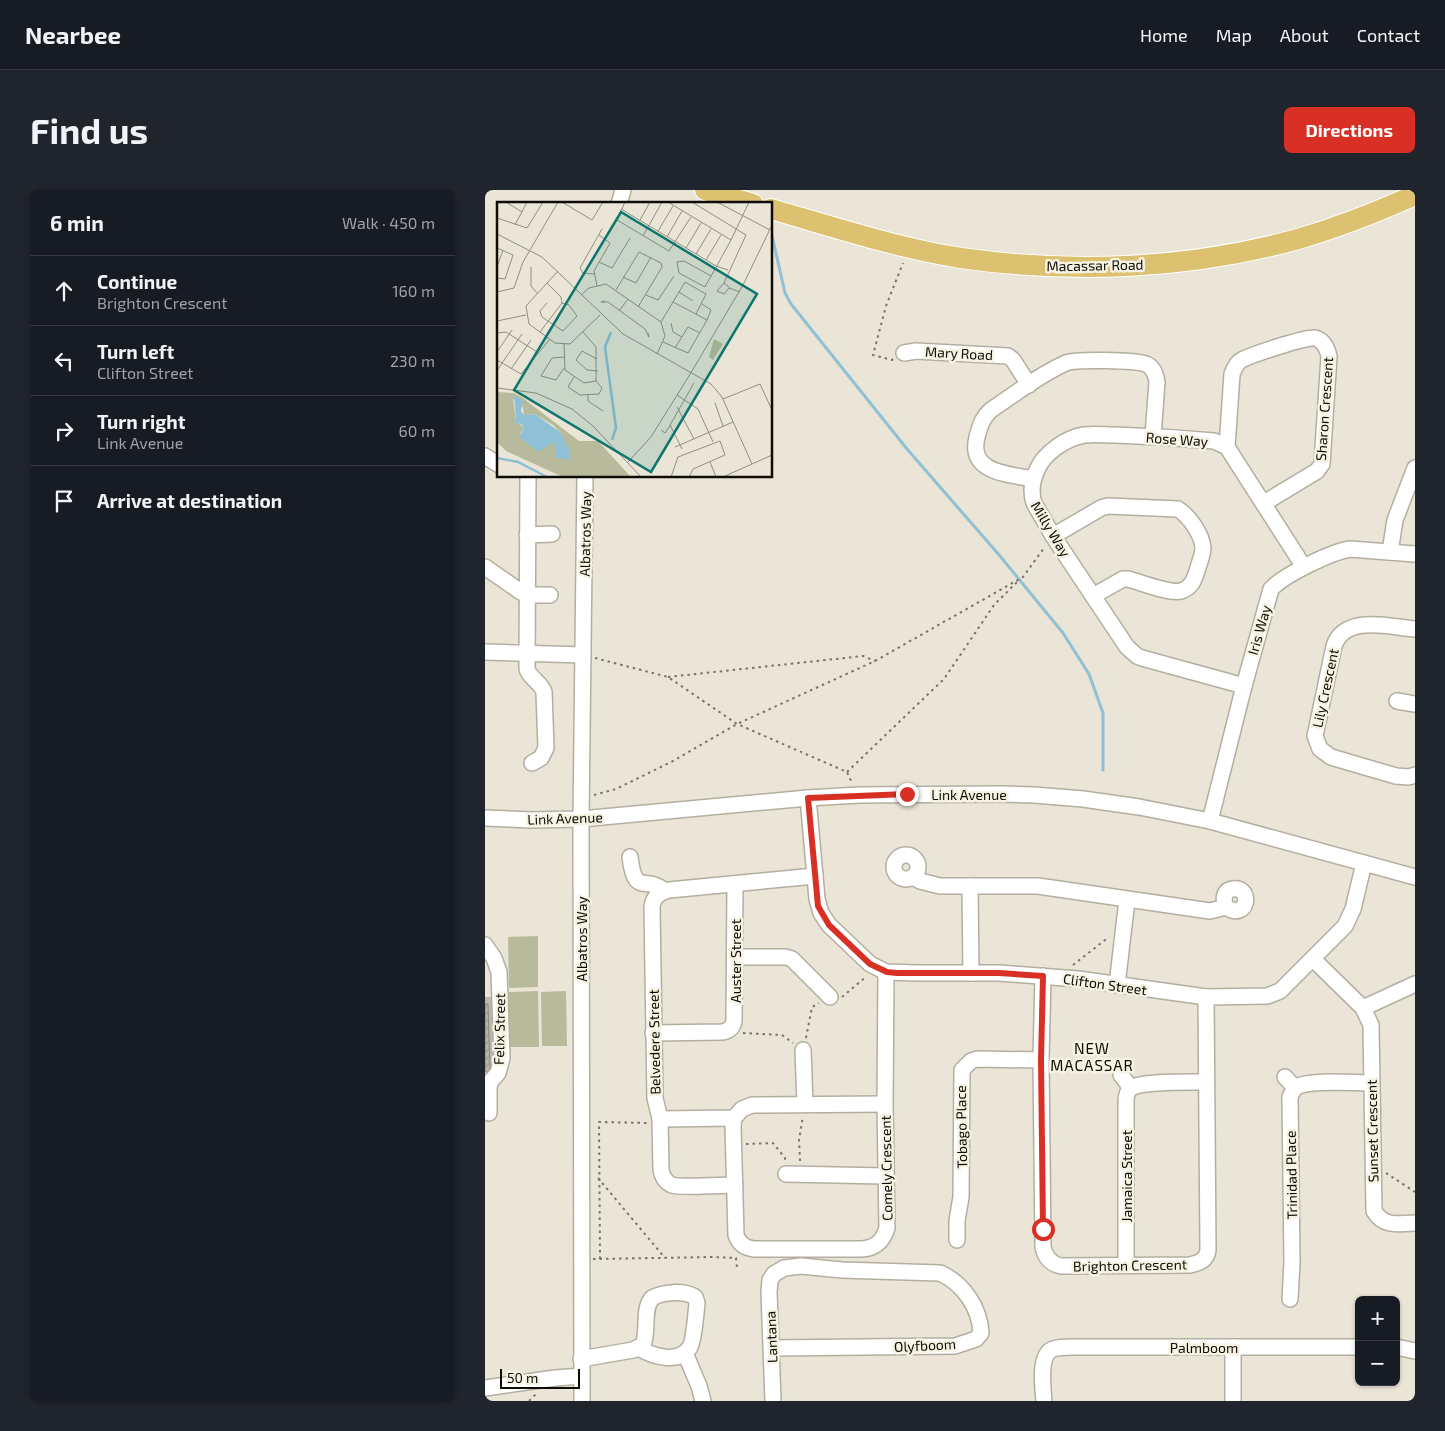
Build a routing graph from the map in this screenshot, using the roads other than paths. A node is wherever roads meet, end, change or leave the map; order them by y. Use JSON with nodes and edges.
{"nodes":[{"id":1,"x":705,"y":190,"type":"edge"},
{"id":2,"x":1415,"y":195,"type":"edge"},
{"id":3,"x":746,"y":202,"type":"edge"},
{"id":4,"x":773,"y":210,"type":"edge"},
{"id":5,"x":904,"y":353,"type":"road end"},
{"id":6,"x":1029,"y":385,"type":"junction"},
{"id":7,"x":1153,"y":436,"type":"junction"},
{"id":8,"x":1227,"y":447,"type":"junction"},
{"id":9,"x":485,"y":456,"type":"edge"},
{"id":10,"x":497,"y":464,"type":"edge"},
{"id":11,"x":1415,"y":468,"type":"edge"},
{"id":12,"x":585,"y":478,"type":"edge"},
{"id":13,"x":524,"y":479,"type":"edge"},
{"id":14,"x":1033,"y":479,"type":"junction"},
{"id":15,"x":1264,"y":503,"type":"junction"},
{"id":16,"x":552,"y":534,"type":"dead end"},
{"id":17,"x":527,"y":535,"type":"junction"},
{"id":18,"x":1053,"y":536,"type":"junction"},
{"id":19,"x":1390,"y":552,"type":"junction"},
{"id":20,"x":1415,"y":554,"type":"edge"},
{"id":21,"x":485,"y":567,"type":"edge"},
{"id":22,"x":1304,"y":567,"type":"junction"},
{"id":23,"x":527,"y":595,"type":"junction"},
{"id":24,"x":550,"y":595,"type":"dead end"},
{"id":25,"x":1093,"y":596,"type":"junction"},
{"id":26,"x":1415,"y":629,"type":"edge"},
{"id":27,"x":485,"y":652,"type":"edge"},
{"id":28,"x":526,"y":653,"type":"junction"},
{"id":29,"x":583,"y":655,"type":"junction"},
{"id":30,"x":1244,"y":686,"type":"junction"},
{"id":31,"x":1397,"y":701,"type":"dead end"},
{"id":32,"x":1415,"y":704,"type":"edge"},
{"id":33,"x":532,"y":763,"type":"dead end"},
{"id":34,"x":1415,"y":775,"type":"edge"},
{"id":35,"x":808,"y":798,"type":"junction"},
{"id":36,"x":485,"y":818,"type":"edge"},
{"id":37,"x":581,"y":819,"type":"junction"},
{"id":38,"x":1210,"y":821,"type":"junction"},
{"id":39,"x":630,"y":857,"type":"dead end"},
{"id":40,"x":1364,"y":863,"type":"junction"},
{"id":41,"x":815,"y":876,"type":"junction"},
{"id":42,"x":913,"y":877,"type":"dead end"},
{"id":43,"x":1415,"y":877,"type":"edge"},
{"id":44,"x":735,"y":884,"type":"junction"},
{"id":45,"x":970,"y":886,"type":"junction"},
{"id":46,"x":665,"y":890,"type":"junction"},
{"id":47,"x":1127,"y":900,"type":"junction"},
{"id":48,"x":1226,"y":907,"type":"dead end"},
{"id":49,"x":485,"y":945,"type":"edge"},
{"id":50,"x":735,"y":958,"type":"junction"},
{"id":51,"x":1313,"y":959,"type":"junction"},
{"id":52,"x":882,"y":970,"type":"junction"},
{"id":53,"x":971,"y":973,"type":"junction"},
{"id":54,"x":1050,"y":976,"type":"junction"},
{"id":55,"x":1415,"y":984,"type":"edge"},
{"id":56,"x":1117,"y":985,"type":"junction"},
{"id":57,"x":830,"y":997,"type":"road end"},
{"id":58,"x":1206,"y":997,"type":"junction"},
{"id":59,"x":1363,"y":1008,"type":"junction"},
{"id":60,"x":653,"y":1033,"type":"junction"},
{"id":61,"x":803,"y":1050,"type":"road end"},
{"id":62,"x":1041,"y":1060,"type":"junction"},
{"id":63,"x":1121,"y":1075,"type":"dead end"},
{"id":64,"x":1206,"y":1082,"type":"junction"},
{"id":65,"x":1371,"y":1083,"type":"junction"},
{"id":66,"x":1131,"y":1088,"type":"junction"},
{"id":67,"x":805,"y":1104,"type":"junction"},
{"id":68,"x":885,"y":1104,"type":"junction"},
{"id":69,"x":489,"y":1113,"type":"dead end"},
{"id":70,"x":735,"y":1118,"type":"junction"},
{"id":71,"x":660,"y":1121,"type":"junction"},
{"id":72,"x":793,"y":1174,"type":"road end"},
{"id":73,"x":885,"y":1176,"type":"junction"},
{"id":74,"x":735,"y":1185,"type":"junction"},
{"id":75,"x":1415,"y":1223,"type":"edge"},
{"id":76,"x":957,"y":1240,"type":"dead end"},
{"id":77,"x":1126,"y":1266,"type":"junction"},
{"id":78,"x":774,"y":1274,"type":"joint"},
{"id":79,"x":1290,"y":1298,"type":"dead end"},
{"id":80,"x":1233,"y":1347,"type":"junction"},
{"id":81,"x":1355,"y":1347,"type":"edge"},
{"id":82,"x":639,"y":1348,"type":"junction"},
{"id":83,"x":771,"y":1348,"type":"junction"},
{"id":84,"x":1400,"y":1348,"type":"edge"},
{"id":85,"x":1415,"y":1351,"type":"edge"},
{"id":86,"x":685,"y":1353,"type":"junction"},
{"id":87,"x":581,"y":1359,"type":"junction"},
{"id":88,"x":581,"y":1376,"type":"junction"},
{"id":89,"x":485,"y":1388,"type":"edge"},
{"id":90,"x":582,"y":1401,"type":"edge"},
{"id":91,"x":703,"y":1401,"type":"edge"},
{"id":92,"x":773,"y":1401,"type":"edge"},
{"id":93,"x":1044,"y":1401,"type":"edge"},
{"id":94,"x":1233,"y":1401,"type":"edge"}],
"edges":[{"from":1,"to":3,"type":"main road"},
{"from":2,"to":4,"type":"main road","name":"Macassar Road"},
{"from":5,"to":6,"type":"street","name":"Mary Road"},
{"from":6,"to":7,"type":"street"},
{"from":6,"to":14,"type":"street"},
{"from":7,"to":8,"type":"street","name":"Rose Way"},
{"from":7,"to":14,"type":"street","name":"Rose Way"},
{"from":8,"to":15,"type":"street","name":"Rose Way"},
{"from":8,"to":15,"type":"street","name":"Sharon Crescent"},
{"from":9,"to":10,"type":"street"},
{"from":11,"to":19,"type":"street"},
{"from":12,"to":29,"type":"street","name":"Albatros Way"},
{"from":13,"to":17,"type":"street"},
{"from":14,"to":18,"type":"street","name":"Milly Way"},
{"from":15,"to":22,"type":"street","name":"Rose Way"},
{"from":16,"to":17,"type":"street"},
{"from":17,"to":23,"type":"street"},
{"from":18,"to":25,"type":"street","name":"Milly Way"},
{"from":18,"to":25,"type":"street"},
{"from":19,"to":20,"type":"street","name":"Iris Way"},
{"from":19,"to":22,"type":"street","name":"Iris Way"},
{"from":21,"to":23,"type":"street"},
{"from":22,"to":30,"type":"street","name":"Iris Way"},
{"from":23,"to":24,"type":"street"},
{"from":23,"to":28,"type":"street"},
{"from":25,"to":30,"type":"street","name":"Milly Way"},
{"from":26,"to":34,"type":"street","name":"Lily Crescent"},
{"from":27,"to":28,"type":"street"},
{"from":28,"to":29,"type":"street"},
{"from":28,"to":33,"type":"street"},
{"from":29,"to":37,"type":"street","name":"Albatros Way"},
{"from":30,"to":38,"type":"street","name":"Iris Way"},
{"from":31,"to":32,"type":"street"},
{"from":35,"to":37,"type":"street","name":"Link Avenue"},
{"from":35,"to":38,"type":"street","name":"Link Avenue"},
{"from":35,"to":41,"type":"street"},
{"from":36,"to":37,"type":"street","name":"Link Avenue"},
{"from":37,"to":87,"type":"street","name":"Albatros Way"},
{"from":38,"to":40,"type":"street","name":"Link Avenue"},
{"from":39,"to":46,"type":"street"},
{"from":40,"to":43,"type":"street","name":"Link Avenue"},
{"from":40,"to":51,"type":"street","name":"Clifton Street"},
{"from":41,"to":44,"type":"street"},
{"from":41,"to":52,"type":"street"},
{"from":42,"to":45,"type":"street"},
{"from":44,"to":46,"type":"street"},
{"from":44,"to":50,"type":"street","name":"Auster Street"},
{"from":45,"to":47,"type":"street"},
{"from":45,"to":53,"type":"street"},
{"from":46,"to":60,"type":"street","name":"Belvedere Street"},
{"from":47,"to":48,"type":"street"},
{"from":47,"to":56,"type":"street"},
{"from":49,"to":69,"type":"street","name":"Felix Street"},
{"from":50,"to":57,"type":"street"},
{"from":50,"to":60,"type":"street","name":"Auster Street"},
{"from":51,"to":58,"type":"street","name":"Clifton Street"},
{"from":51,"to":59,"type":"street","name":"Sunset Crescent"},
{"from":52,"to":53,"type":"street","name":"Clifton Street"},
{"from":52,"to":68,"type":"street","name":"Comely Crescent"},
{"from":53,"to":54,"type":"street","name":"Clifton Street"},
{"from":54,"to":56,"type":"street","name":"Clifton Street"},
{"from":54,"to":62,"type":"street","name":"Brighton Crescent"},
{"from":55,"to":59,"type":"street"},
{"from":56,"to":58,"type":"street","name":"Clifton Street"},
{"from":58,"to":64,"type":"street","name":"Brighton Crescent"},
{"from":59,"to":65,"type":"street","name":"Sunset Crescent"},
{"from":60,"to":71,"type":"street","name":"Belvedere Street"},
{"from":61,"to":67,"type":"street"},
{"from":62,"to":76,"type":"street","name":"Tobago Place"},
{"from":62,"to":77,"type":"street","name":"Brighton Crescent"},
{"from":63,"to":66,"type":"street"},
{"from":64,"to":66,"type":"street"},
{"from":64,"to":77,"type":"street","name":"Brighton Crescent"},
{"from":65,"to":75,"type":"street","name":"Sunset Crescent"},
{"from":65,"to":79,"type":"street","name":"Trinidad Place"},
{"from":66,"to":77,"type":"street","name":"Jamaica Street"},
{"from":67,"to":68,"type":"street"},
{"from":67,"to":70,"type":"street"},
{"from":68,"to":73,"type":"street","name":"Comely Crescent"},
{"from":70,"to":71,"type":"street"},
{"from":70,"to":74,"type":"street","name":"Comely Crescent"},
{"from":71,"to":74,"type":"street","name":"Belvedere Street"},
{"from":72,"to":73,"type":"street"},
{"from":73,"to":74,"type":"street","name":"Comely Crescent"},
{"from":78,"to":83,"type":"street","name":"Lantana"},
{"from":78,"to":83,"type":"street","name":"Olyfboom"},
{"from":80,"to":81,"type":"street","name":"Palmboom"},
{"from":80,"to":93,"type":"street","name":"Palmboom"},
{"from":80,"to":94,"type":"street"},
{"from":82,"to":86,"type":"street"},
{"from":82,"to":86,"type":"street"},
{"from":82,"to":87,"type":"street"},
{"from":83,"to":92,"type":"street","name":"Lantana"},
{"from":84,"to":85,"type":"street"},
{"from":86,"to":91,"type":"street"},
{"from":87,"to":88,"type":"street","name":"Albatros Way"},
{"from":88,"to":89,"type":"street"},
{"from":88,"to":90,"type":"street","name":"Albatros Way"}]}
